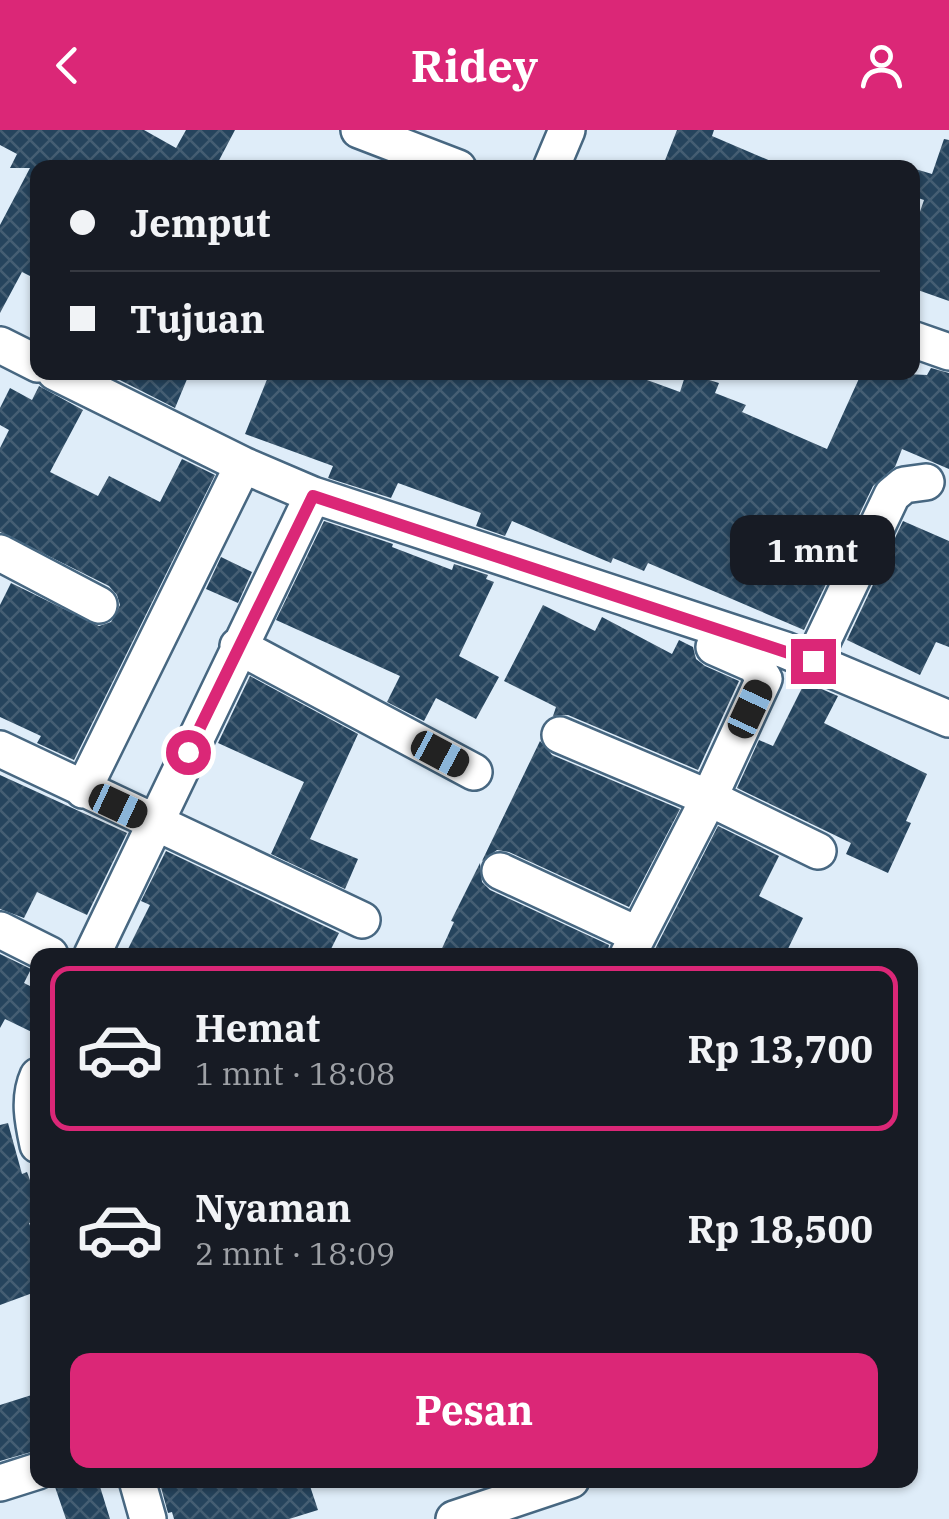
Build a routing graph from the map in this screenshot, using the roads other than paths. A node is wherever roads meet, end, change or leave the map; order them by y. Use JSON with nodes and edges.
{"nodes":[{"id":1,"x":359,"y":130,"type":"edge"},
{"id":2,"x":567,"y":130,"type":"edge"},
{"id":3,"x":437,"y":160,"type":"edge"},
{"id":4,"x":554,"y":160,"type":"edge"},
{"id":5,"x":920,"y":341,"type":"edge"},
{"id":6,"x":0,"y":345,"type":"edge"},
{"id":7,"x":949,"y":352,"type":"edge"},
{"id":8,"x":30,"y":360,"type":"edge"},
{"id":9,"x":71,"y":380,"type":"edge"},
{"id":10,"x":243,"y":465,"type":"junction"},
{"id":11,"x":926,"y":482,"type":"dead end"},
{"id":12,"x":313,"y":496,"type":"junction"},
{"id":13,"x":0,"y":554,"type":"edge"},
{"id":14,"x":98,"y":605,"type":"dead end"},
{"id":15,"x":696,"y":638,"type":"dead end"},
{"id":16,"x":238,"y":646,"type":"junction"},
{"id":17,"x":799,"y":655,"type":"junction"},
{"id":18,"x":742,"y":660,"type":"junction"},
{"id":19,"x":949,"y":719,"type":"edge"},
{"id":20,"x":560,"y":735,"type":"dead end"},
{"id":21,"x":0,"y":749,"type":"edge"},
{"id":22,"x":474,"y":772,"type":"dead end"},
{"id":23,"x":83,"y":790,"type":"junction"},
{"id":24,"x":709,"y":798,"type":"junction"},
{"id":25,"x":154,"y":823,"type":"junction"},
{"id":26,"x":818,"y":851,"type":"dead end"},
{"id":27,"x":500,"y":871,"type":"dead end"},
{"id":28,"x":362,"y":920,"type":"dead end"},
{"id":29,"x":0,"y":930,"type":"edge"},
{"id":30,"x":633,"y":945,"type":"edge"},
{"id":31,"x":36,"y":948,"type":"edge"},
{"id":32,"x":95,"y":948,"type":"edge"},
{"id":33,"x":30,"y":1474,"type":"edge"},
{"id":34,"x":0,"y":1483,"type":"edge"},
{"id":35,"x":140,"y":1488,"type":"edge"},
{"id":36,"x":547,"y":1488,"type":"edge"},
{"id":37,"x":148,"y":1519,"type":"edge"},
{"id":38,"x":454,"y":1519,"type":"edge"}],
"edges":[{"from":1,"to":3,"type":"street"},
{"from":2,"to":4,"type":"street"},
{"from":5,"to":7,"type":"street"},
{"from":6,"to":8,"type":"street"},
{"from":9,"to":10,"type":"street"},
{"from":10,"to":12,"type":"street"},
{"from":10,"to":23,"type":"street"},
{"from":11,"to":17,"type":"street"},
{"from":12,"to":16,"type":"street"},
{"from":12,"to":17,"type":"street"},
{"from":13,"to":14,"type":"street"},
{"from":15,"to":18,"type":"street"},
{"from":16,"to":22,"type":"street"},
{"from":16,"to":25,"type":"street"},
{"from":17,"to":18,"type":"street"},
{"from":17,"to":19,"type":"street"},
{"from":18,"to":24,"type":"street"},
{"from":20,"to":24,"type":"street"},
{"from":21,"to":23,"type":"street"},
{"from":23,"to":25,"type":"street"},
{"from":24,"to":26,"type":"street"},
{"from":24,"to":30,"type":"street"},
{"from":25,"to":28,"type":"street"},
{"from":25,"to":32,"type":"street"},
{"from":27,"to":30,"type":"street"},
{"from":29,"to":31,"type":"street"},
{"from":33,"to":34,"type":"street"},
{"from":35,"to":37,"type":"street"},
{"from":36,"to":38,"type":"street"}]}
